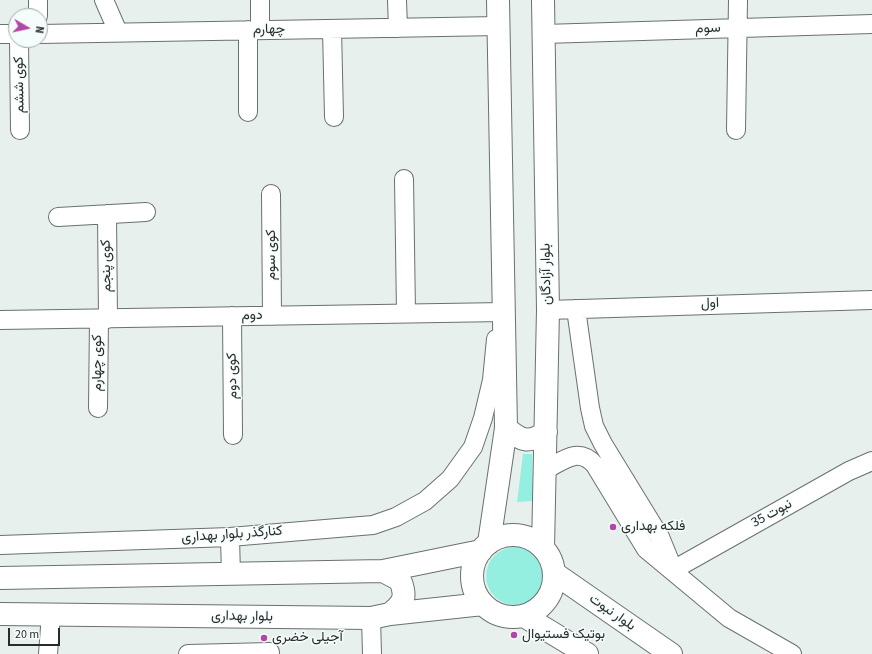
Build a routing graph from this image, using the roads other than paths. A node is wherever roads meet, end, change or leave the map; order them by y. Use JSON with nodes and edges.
{"nodes":[{"id":1,"x":104,"y":0,"type":"edge"},
{"id":2,"x":260,"y":0,"type":"edge"},
{"id":3,"x":397,"y":0,"type":"edge"},
{"id":4,"x":488,"y":0,"type":"edge"},
{"id":5,"x":498,"y":0,"type":"edge"},
{"id":6,"x":543,"y":0,"type":"edge"},
{"id":7,"x":738,"y":0,"type":"edge"},
{"id":8,"x":872,"y":24,"type":"edge"},
{"id":9,"x":493,"y":26,"type":"junction"},
{"id":10,"x":398,"y":28,"type":"junction"},
{"id":11,"x":738,"y":28,"type":"junction"},
{"id":12,"x":332,"y":29,"type":"junction"},
{"id":13,"x":254,"y":30,"type":"junction"},
{"id":14,"x":118,"y":32,"type":"junction"},
{"id":15,"x":48,"y":34,"type":"edge"},
{"id":16,"x":544,"y":34,"type":"junction"},
{"id":17,"x":19,"y":48,"type":"edge"},
{"id":18,"x":248,"y":112,"type":"dead end"},
{"id":19,"x":334,"y":117,"type":"dead end"},
{"id":20,"x":20,"y":130,"type":"dead end"},
{"id":21,"x":736,"y":130,"type":"dead end"},
{"id":22,"x":404,"y":178,"type":"dead end"},
{"id":23,"x":271,"y":194,"type":"dead end"},
{"id":24,"x":146,"y":212,"type":"dead end"},
{"id":25,"x":107,"y":214,"type":"junction"},
{"id":26,"x":58,"y":217,"type":"dead end"},
{"id":27,"x":872,"y":300,"type":"edge"},
{"id":28,"x":576,"y":309,"type":"junction"},
{"id":29,"x":548,"y":310,"type":"junction"},
{"id":30,"x":501,"y":312,"type":"junction"},
{"id":31,"x":406,"y":313,"type":"junction"},
{"id":32,"x":232,"y":316,"type":"junction"},
{"id":33,"x":272,"y":316,"type":"junction"},
{"id":34,"x":103,"y":319,"type":"junction"},
{"id":35,"x":0,"y":320,"type":"edge"},
{"id":36,"x":98,"y":408,"type":"dead end"},
{"id":37,"x":506,"y":428,"type":"junction"},
{"id":38,"x":546,"y":432,"type":"junction"},
{"id":39,"x":233,"y":435,"type":"dead end"},
{"id":40,"x":872,"y":461,"type":"edge"},
{"id":41,"x":545,"y":470,"type":"junction"},
{"id":42,"x":230,"y":537,"type":"junction"},
{"id":43,"x":0,"y":545,"type":"edge"},
{"id":44,"x":485,"y":548,"type":"junction"},
{"id":45,"x":543,"y":548,"type":"junction"},
{"id":46,"x":673,"y":570,"type":"junction"},
{"id":47,"x":383,"y":571,"type":"junction"},
{"id":48,"x":554,"y":573,"type":"junction"},
{"id":49,"x":232,"y":575,"type":"junction"},
{"id":50,"x":0,"y":578,"type":"edge"},
{"id":51,"x":483,"y":604,"type":"junction"},
{"id":52,"x":0,"y":614,"type":"edge"},
{"id":53,"x":52,"y":614,"type":"junction"},
{"id":54,"x":380,"y":616,"type":"junction"},
{"id":55,"x":524,"y":616,"type":"junction"},
{"id":56,"x":270,"y":652,"type":"dead end"},
{"id":57,"x":48,"y":654,"type":"edge"},
{"id":58,"x":188,"y":654,"type":"edge"},
{"id":59,"x":372,"y":654,"type":"edge"},
{"id":60,"x":587,"y":654,"type":"edge"},
{"id":61,"x":671,"y":654,"type":"edge"},
{"id":62,"x":792,"y":654,"type":"edge"}],
"edges":[{"from":1,"to":14,"type":"street"},
{"from":2,"to":13,"type":"street"},
{"from":3,"to":10,"type":"street"},
{"from":4,"to":9,"type":"street"},
{"from":5,"to":9,"type":"main road"},
{"from":6,"to":16,"type":"main road","name":"بلوار آزادگان"},
{"from":7,"to":11,"type":"street"},
{"from":8,"to":11,"type":"street","name":"سوم"},
{"from":9,"to":10,"type":"street","name":"چهارم"},
{"from":9,"to":30,"type":"main road"},
{"from":10,"to":12,"type":"street","name":"چهارم"},
{"from":11,"to":16,"type":"street","name":"سوم"},
{"from":11,"to":21,"type":"street"},
{"from":12,"to":13,"type":"street","name":"چهارم"},
{"from":12,"to":19,"type":"street"},
{"from":13,"to":14,"type":"street","name":"چهارم"},
{"from":13,"to":18,"type":"street"},
{"from":14,"to":15,"type":"street","name":"چهارم"},
{"from":16,"to":29,"type":"main road","name":"بلوار آزادگان"},
{"from":17,"to":20,"type":"street","name":"کوی ششم"},
{"from":22,"to":31,"type":"street"},
{"from":23,"to":33,"type":"street","name":"کوی سوم"},
{"from":24,"to":25,"type":"street"},
{"from":25,"to":26,"type":"street"},
{"from":25,"to":34,"type":"street","name":"کوی پنجم"},
{"from":27,"to":28,"type":"street","name":"اول"},
{"from":28,"to":29,"type":"street","name":"اول"},
{"from":28,"to":46,"type":"street"},
{"from":29,"to":38,"type":"main road","name":"بلوار آزادگان"},
{"from":30,"to":31,"type":"street","name":"دوم"},
{"from":30,"to":37,"type":"main road"},
{"from":30,"to":42,"type":"street","name":"کنارگذر بلوار بهداری"},
{"from":31,"to":33,"type":"street","name":"دوم"},
{"from":32,"to":33,"type":"street","name":"دوم"},
{"from":32,"to":34,"type":"street","name":"دوم"},
{"from":32,"to":39,"type":"street","name":"کوی دوم"},
{"from":34,"to":35,"type":"street","name":"دوم"},
{"from":34,"to":36,"type":"street","name":"کوی چهارم"},
{"from":37,"to":38,"type":"main road"},
{"from":37,"to":44,"type":"main road"},
{"from":38,"to":41,"type":"main road","name":"بلوار آزادگان"},
{"from":40,"to":46,"type":"street","name":"نبوت 35"},
{"from":41,"to":45,"type":"main road","name":"بلوار آزادگان"},
{"from":41,"to":46,"type":"street"},
{"from":42,"to":43,"type":"street","name":"کنارگذر بلوار بهداری"},
{"from":42,"to":49,"type":"street"},
{"from":44,"to":45,"type":"main road"},
{"from":44,"to":47,"type":"main road"},
{"from":44,"to":51,"type":"main road"},
{"from":45,"to":48,"type":"main road"},
{"from":46,"to":62,"type":"street"},
{"from":47,"to":49,"type":"main road"},
{"from":47,"to":54,"type":"main road"},
{"from":48,"to":55,"type":"main road"},
{"from":48,"to":61,"type":"main road","name":"بلوار نبوت"},
{"from":49,"to":50,"type":"main road"},
{"from":51,"to":54,"type":"main road","name":"بلوار بهداری"},
{"from":51,"to":55,"type":"main road"},
{"from":52,"to":53,"type":"main road","name":"بلوار بهداری"},
{"from":53,"to":54,"type":"main road","name":"بلوار بهداری"},
{"from":53,"to":57,"type":"street"},
{"from":54,"to":59,"type":"street"},
{"from":55,"to":60,"type":"main road"},
{"from":56,"to":58,"type":"street"}]}
